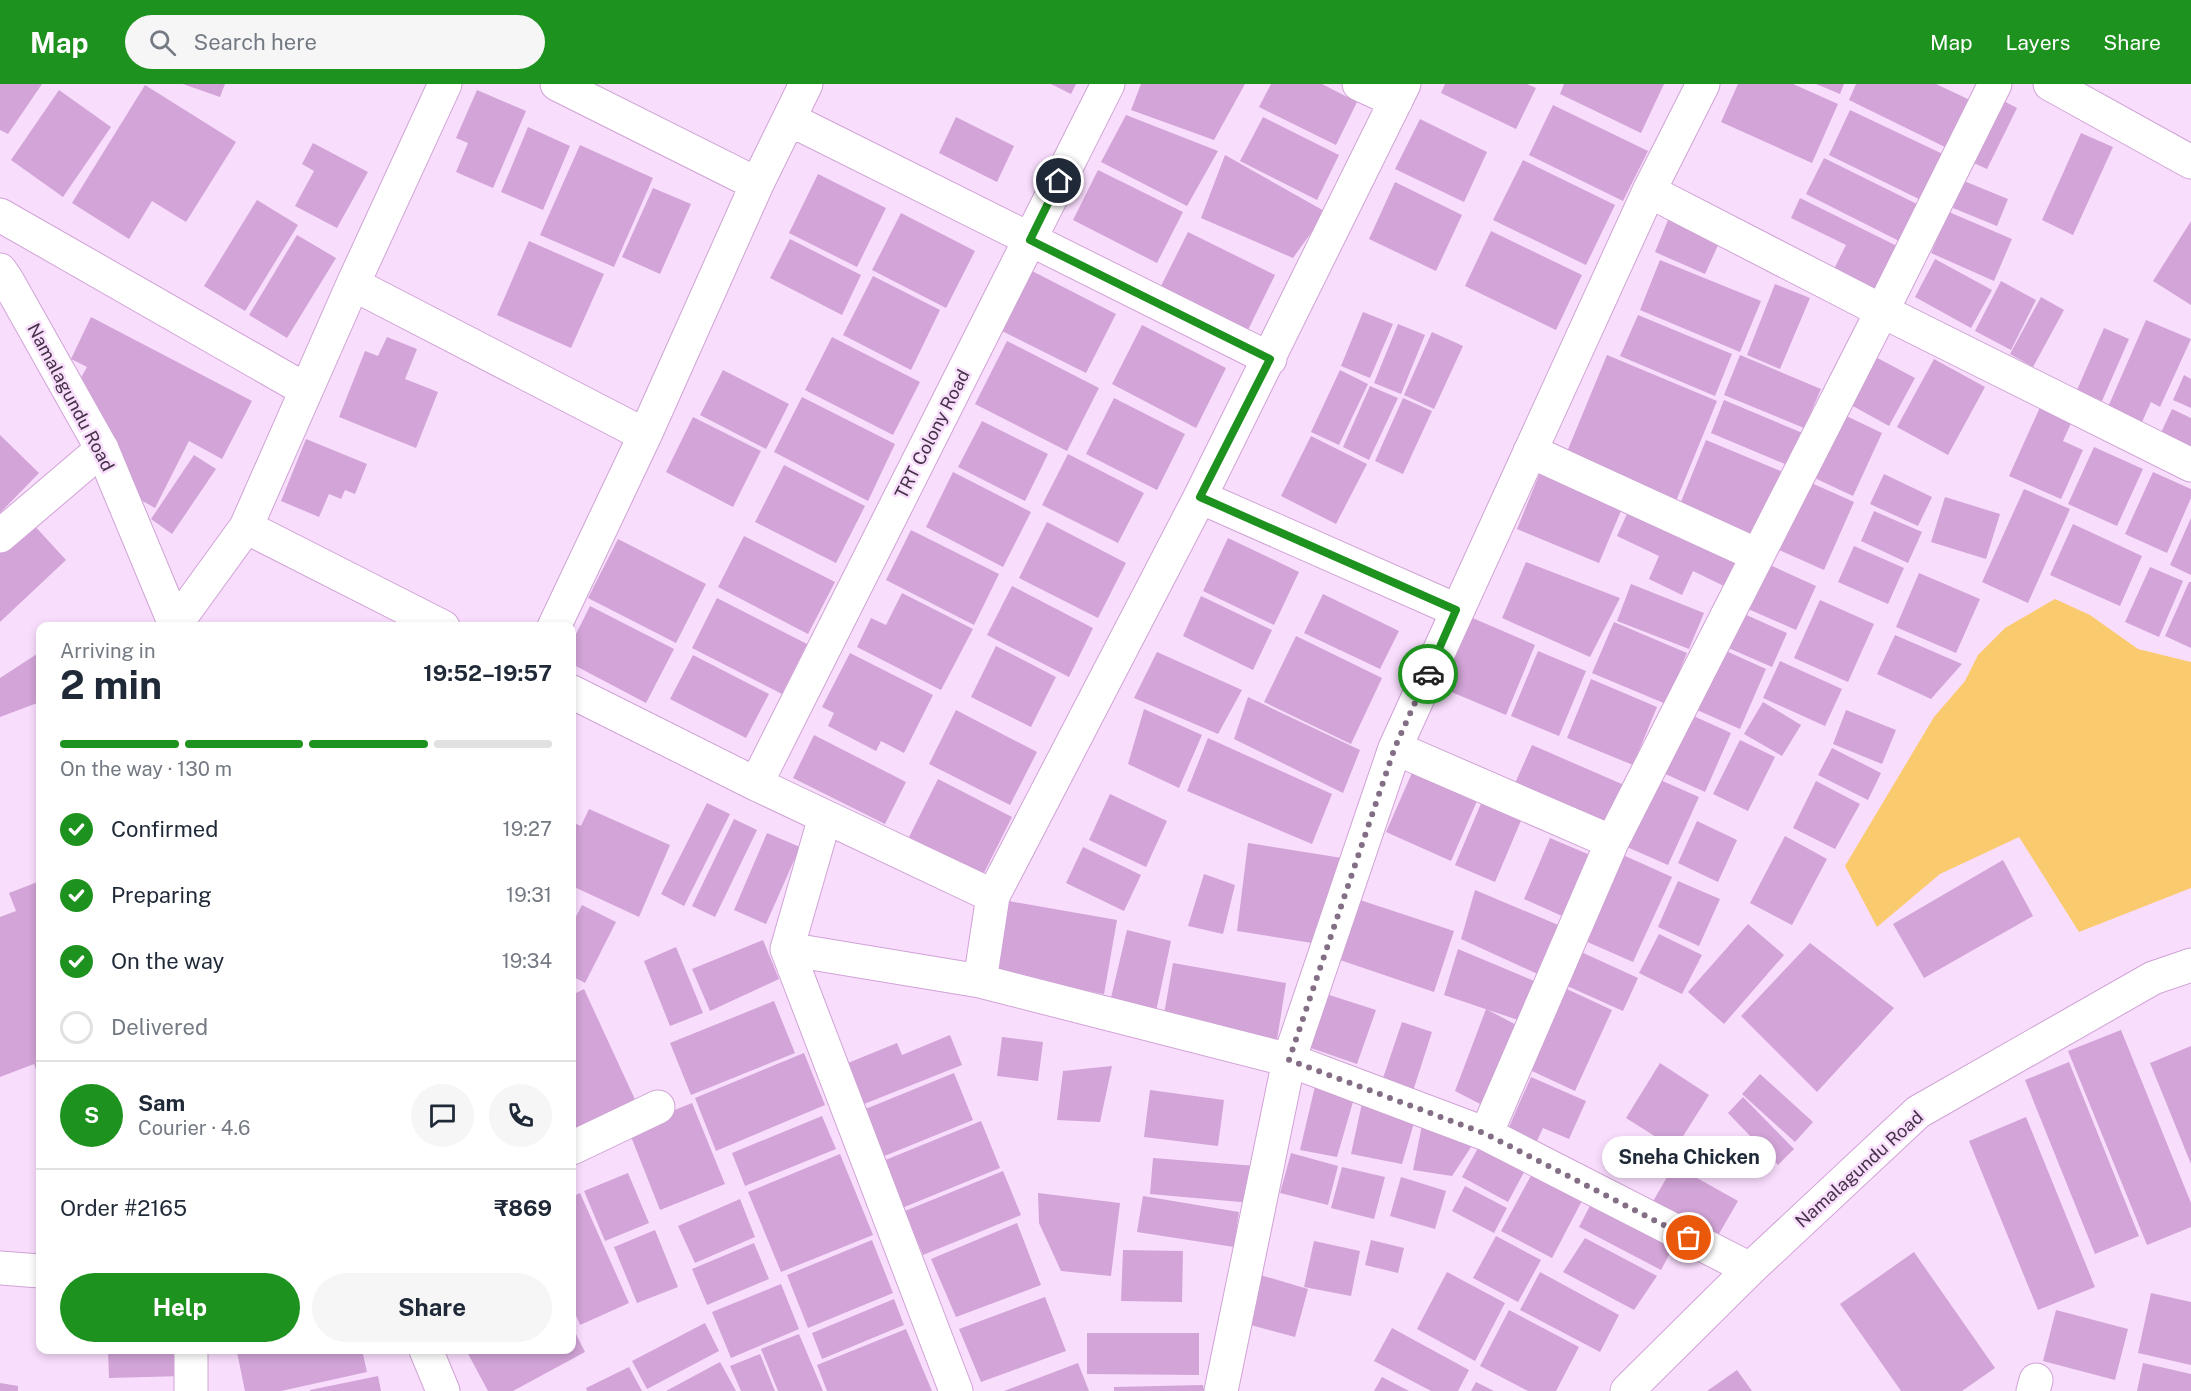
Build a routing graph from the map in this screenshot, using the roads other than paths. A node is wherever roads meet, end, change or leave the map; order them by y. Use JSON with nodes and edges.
{"nodes":[{"id":1,"x":445,"y":84,"type":"edge"},
{"id":2,"x":557,"y":84,"type":"edge"},
{"id":3,"x":806,"y":84,"type":"edge"},
{"id":4,"x":1107,"y":84,"type":"edge"},
{"id":5,"x":1359,"y":84,"type":"edge"},
{"id":6,"x":1702,"y":84,"type":"edge"},
{"id":7,"x":1995,"y":84,"type":"edge"},
{"id":8,"x":2050,"y":84,"type":"edge"},
{"id":9,"x":1400,"y":93,"type":"edge"},
{"id":10,"x":789,"y":119,"type":"junction"},
{"id":11,"x":2191,"y":162,"type":"edge"},
{"id":12,"x":757,"y":184,"type":"junction"},
{"id":13,"x":1649,"y":191,"type":"junction"},
{"id":14,"x":0,"y":215,"type":"edge"},
{"id":15,"x":1030,"y":240,"type":"junction"},
{"id":16,"x":0,"y":270,"type":"edge"},
{"id":17,"x":353,"y":284,"type":"junction"},
{"id":18,"x":1882,"y":311,"type":"junction"},
{"id":19,"x":1270,"y":359,"type":"junction"},
{"id":20,"x":306,"y":390,"type":"junction"},
{"id":21,"x":645,"y":435,"type":"junction"},
{"id":22,"x":102,"y":449,"type":"junction"},
{"id":23,"x":1530,"y":452,"type":"junction"},
{"id":24,"x":2191,"y":465,"type":"edge"},
{"id":25,"x":1200,"y":497,"type":"junction"},
{"id":26,"x":246,"y":527,"type":"junction"},
{"id":27,"x":0,"y":536,"type":"edge"},
{"id":28,"x":1757,"y":555,"type":"junction"},
{"id":29,"x":1456,"y":610,"type":"junction"},
{"id":30,"x":173,"y":622,"type":"edge"},
{"id":31,"x":178,"y":622,"type":"edge"},
{"id":32,"x":432,"y":622,"type":"edge"},
{"id":33,"x":556,"y":622,"type":"edge"},
{"id":34,"x":576,"y":694,"type":"edge"},
{"id":35,"x":1395,"y":747,"type":"junction"},
{"id":36,"x":756,"y":784,"type":"junction"},
{"id":37,"x":825,"y":817,"type":"junction"},
{"id":38,"x":1612,"y":842,"type":"junction"},
{"id":39,"x":993,"y":897,"type":"junction"},
{"id":40,"x":787,"y":949,"type":"junction"},
{"id":41,"x":2191,"y":965,"type":"edge"},
{"id":42,"x":980,"y":981,"type":"junction"},
{"id":43,"x":1289,"y":1060,"type":"junction"},
{"id":44,"x":658,"y":1107,"type":"dead end"},
{"id":45,"x":1486,"y":1134,"type":"junction"},
{"id":46,"x":576,"y":1146,"type":"edge"},
{"id":47,"x":0,"y":1268,"type":"edge"},
{"id":48,"x":1750,"y":1269,"type":"junction"},
{"id":49,"x":36,"y":1271,"type":"edge"},
{"id":50,"x":191,"y":1354,"type":"edge"},
{"id":51,"x":428,"y":1354,"type":"edge"},
{"id":52,"x":191,"y":1391,"type":"edge"},
{"id":53,"x":443,"y":1391,"type":"edge"},
{"id":54,"x":956,"y":1391,"type":"edge"},
{"id":55,"x":1221,"y":1391,"type":"edge"},
{"id":56,"x":1628,"y":1391,"type":"edge"}],
"edges":[{"from":1,"to":17,"type":"street"},
{"from":2,"to":12,"type":"street"},
{"from":3,"to":10,"type":"street"},
{"from":4,"to":15,"type":"street","name":"TRT Colony Road"},
{"from":5,"to":9,"type":"street"},
{"from":6,"to":13,"type":"street"},
{"from":7,"to":18,"type":"street"},
{"from":8,"to":11,"type":"street"},
{"from":9,"to":19,"type":"street"},
{"from":10,"to":12,"type":"street"},
{"from":10,"to":15,"type":"street"},
{"from":12,"to":21,"type":"street"},
{"from":13,"to":18,"type":"street"},
{"from":13,"to":23,"type":"street"},
{"from":14,"to":20,"type":"street"},
{"from":15,"to":19,"type":"street"},
{"from":15,"to":36,"type":"street","name":"TRT Colony Road"},
{"from":16,"to":22,"type":"street","name":"Namalagundu Road"},
{"from":17,"to":20,"type":"street"},
{"from":17,"to":21,"type":"street"},
{"from":18,"to":24,"type":"street"},
{"from":18,"to":28,"type":"street"},
{"from":19,"to":25,"type":"street"},
{"from":20,"to":26,"type":"street"},
{"from":21,"to":33,"type":"street"},
{"from":22,"to":27,"type":"street"},
{"from":22,"to":30,"type":"street","name":"Namalagundu Road"},
{"from":23,"to":28,"type":"street"},
{"from":23,"to":29,"type":"street"},
{"from":25,"to":29,"type":"street"},
{"from":25,"to":39,"type":"street"},
{"from":26,"to":31,"type":"street"},
{"from":26,"to":32,"type":"street"},
{"from":28,"to":38,"type":"street"},
{"from":29,"to":35,"type":"street"},
{"from":34,"to":36,"type":"street"},
{"from":35,"to":38,"type":"street"},
{"from":35,"to":43,"type":"street"},
{"from":36,"to":37,"type":"street"},
{"from":37,"to":39,"type":"street"},
{"from":37,"to":40,"type":"street"},
{"from":38,"to":45,"type":"street"},
{"from":39,"to":42,"type":"street"},
{"from":40,"to":42,"type":"street"},
{"from":40,"to":54,"type":"street"},
{"from":41,"to":48,"type":"street","name":"Namalagundu Road"},
{"from":42,"to":43,"type":"street"},
{"from":43,"to":45,"type":"street"},
{"from":43,"to":55,"type":"street"},
{"from":44,"to":46,"type":"street"},
{"from":45,"to":48,"type":"street"},
{"from":47,"to":49,"type":"street"},
{"from":48,"to":56,"type":"street","name":"Namalagundu Road"},
{"from":50,"to":52,"type":"street"},
{"from":51,"to":53,"type":"street"}]}
